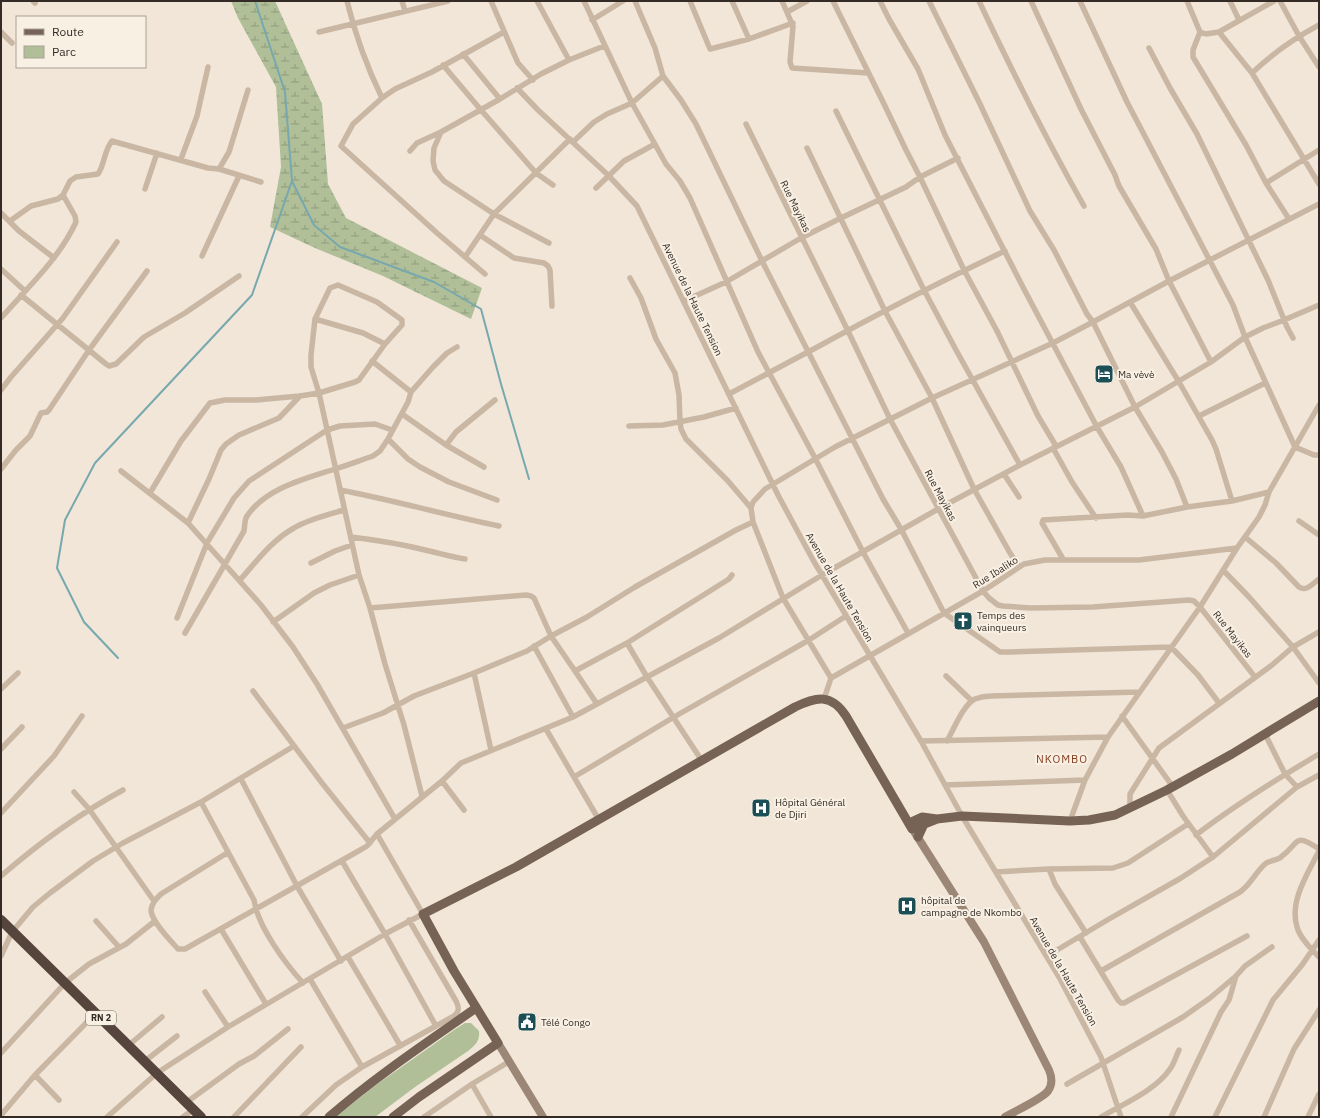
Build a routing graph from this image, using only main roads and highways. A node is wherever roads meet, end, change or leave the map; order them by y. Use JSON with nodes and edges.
{"nodes":[{"id":1,"x":1319,"y":701,"type":"edge"},
{"id":2,"x":899,"y":808,"type":"junction"},
{"id":3,"x":923,"y":820,"type":"junction"},
{"id":4,"x":918,"y":837,"type":"road end"},
{"id":5,"x":1,"y":920,"type":"edge"},
{"id":6,"x":476,"y":1008,"type":"junction"},
{"id":7,"x":201,"y":1117,"type":"edge"},
{"id":8,"x":329,"y":1117,"type":"edge"},
{"id":9,"x":393,"y":1117,"type":"edge"}],
"edges":[{"from":1,"to":3,"type":"main road"},
{"from":2,"to":3,"type":"main road"},
{"from":2,"to":3,"type":"main road"},
{"from":2,"to":6,"type":"main road"},
{"from":3,"to":4,"type":"main road"},
{"from":5,"to":7,"type":"highway","number":"RN 2"},
{"from":6,"to":8,"type":"main road"},
{"from":6,"to":9,"type":"main road"}]}
